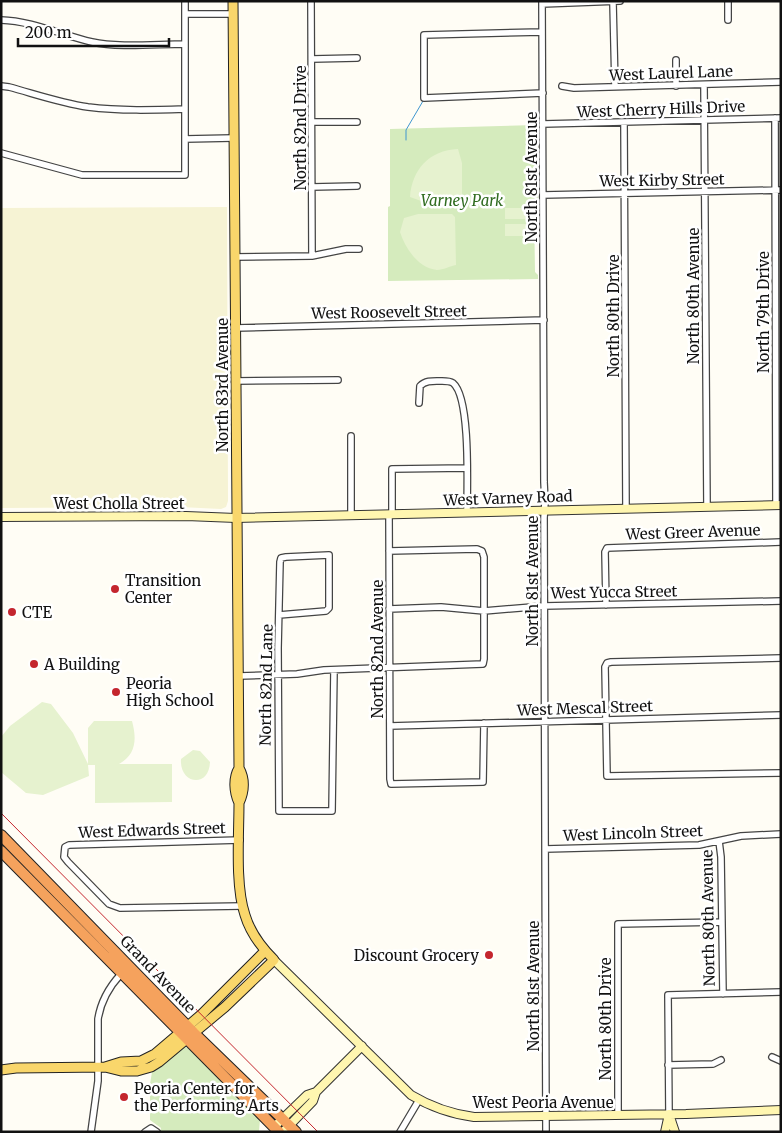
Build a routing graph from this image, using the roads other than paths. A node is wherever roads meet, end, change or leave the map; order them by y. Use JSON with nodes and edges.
{"nodes":[{"id":1,"x":184,"y":1,"type":"edge"},
{"id":2,"x":233,"y":1,"type":"edge"},
{"id":3,"x":311,"y":1,"type":"edge"},
{"id":4,"x":728,"y":1,"type":"edge"},
{"id":5,"x":616,"y":2,"type":"edge"},
{"id":6,"x":542,"y":3,"type":"edge"},
{"id":7,"x":185,"y":14,"type":"junction"},
{"id":8,"x":233,"y":14,"type":"junction"},
{"id":9,"x":1,"y":20,"type":"edge"},
{"id":10,"x":728,"y":20,"type":"dead end"},
{"id":11,"x":542,"y":32,"type":"junction"},
{"id":12,"x":185,"y":44,"type":"junction"},
{"id":13,"x":357,"y":58,"type":"dead end"},
{"id":14,"x":312,"y":59,"type":"junction"},
{"id":15,"x":676,"y":60,"type":"dead end"},
{"id":16,"x":781,"y":82,"type":"edge"},
{"id":17,"x":704,"y":85,"type":"junction"},
{"id":18,"x":1,"y":86,"type":"edge"},
{"id":19,"x":562,"y":86,"type":"dead end"},
{"id":20,"x":676,"y":86,"type":"junction"},
{"id":21,"x":615,"y":87,"type":"junction"},
{"id":22,"x":543,"y":93,"type":"junction"},
{"id":23,"x":185,"y":109,"type":"junction"},
{"id":24,"x":778,"y":118,"type":"edge"},
{"id":25,"x":704,"y":120,"type":"junction"},
{"id":26,"x":312,"y":122,"type":"junction"},
{"id":27,"x":356,"y":122,"type":"dead end"},
{"id":28,"x":624,"y":123,"type":"junction"},
{"id":29,"x":543,"y":124,"type":"junction"},
{"id":30,"x":234,"y":138,"type":"junction"},
{"id":31,"x":185,"y":139,"type":"junction"},
{"id":32,"x":1,"y":152,"type":"edge"},
{"id":33,"x":357,"y":186,"type":"dead end"},
{"id":34,"x":312,"y":187,"type":"junction"},
{"id":35,"x":778,"y":190,"type":"edge"},
{"id":36,"x":705,"y":192,"type":"junction"},
{"id":37,"x":624,"y":194,"type":"junction"},
{"id":38,"x":543,"y":195,"type":"junction"},
{"id":39,"x":359,"y":249,"type":"dead end"},
{"id":40,"x":312,"y":256,"type":"junction"},
{"id":41,"x":234,"y":257,"type":"junction"},
{"id":42,"x":544,"y":320,"type":"junction"},
{"id":43,"x":235,"y":328,"type":"junction"},
{"id":44,"x":338,"y":380,"type":"dead end"},
{"id":45,"x":235,"y":381,"type":"junction"},
{"id":46,"x":419,"y":403,"type":"dead end"},
{"id":47,"x":351,"y":436,"type":"dead end"},
{"id":48,"x":467,"y":468,"type":"junction"},
{"id":49,"x":778,"y":505,"type":"edge"},
{"id":50,"x":707,"y":507,"type":"junction"},
{"id":51,"x":626,"y":508,"type":"junction"},
{"id":52,"x":544,"y":510,"type":"junction"},
{"id":53,"x":467,"y":513,"type":"junction"},
{"id":54,"x":391,"y":514,"type":"junction"},
{"id":55,"x":351,"y":515,"type":"junction"},
{"id":56,"x":1,"y":517,"type":"edge"},
{"id":57,"x":236,"y":518,"type":"junction"},
{"id":58,"x":781,"y":542,"type":"edge"},
{"id":59,"x":389,"y":551,"type":"junction"},
{"id":60,"x":781,"y":601,"type":"edge"},
{"id":61,"x":606,"y":605,"type":"junction"},
{"id":62,"x":544,"y":606,"type":"junction"},
{"id":63,"x":389,"y":609,"type":"junction"},
{"id":64,"x":484,"y":611,"type":"junction"},
{"id":65,"x":280,"y":615,"type":"junction"},
{"id":66,"x":781,"y":658,"type":"edge"},
{"id":67,"x":389,"y":668,"type":"junction"},
{"id":68,"x":334,"y":670,"type":"junction"},
{"id":69,"x":238,"y":676,"type":"junction"},
{"id":70,"x":278,"y":676,"type":"junction"},
{"id":71,"x":781,"y":715,"type":"edge"},
{"id":72,"x":606,"y":720,"type":"junction"},
{"id":73,"x":545,"y":722,"type":"junction"},
{"id":74,"x":484,"y":724,"type":"junction"},
{"id":75,"x":390,"y":726,"type":"junction"},
{"id":76,"x":781,"y":773,"type":"edge"},
{"id":77,"x":781,"y":834,"type":"edge"},
{"id":78,"x":1,"y":835,"type":"edge"},
{"id":79,"x":240,"y":840,"type":"junction"},
{"id":80,"x":719,"y":841,"type":"junction"},
{"id":81,"x":545,"y":849,"type":"junction"},
{"id":82,"x":1,"y":851,"type":"edge"},
{"id":83,"x":242,"y":906,"type":"junction"},
{"id":84,"x":80,"y":916,"type":"junction"},
{"id":85,"x":722,"y":922,"type":"junction"},
{"id":86,"x":72,"y":924,"type":"junction"},
{"id":87,"x":270,"y":956,"type":"junction"},
{"id":88,"x":121,"y":974,"type":"junction"},
{"id":89,"x":781,"y":992,"type":"edge"},
{"id":90,"x":723,"y":994,"type":"junction"},
{"id":91,"x":187,"y":1033,"type":"junction"},
{"id":92,"x":362,"y":1046,"type":"junction"},
{"id":93,"x":772,"y":1057,"type":"dead end"},
{"id":94,"x":721,"y":1060,"type":"dead end"},
{"id":95,"x":781,"y":1061,"type":"edge"},
{"id":96,"x":668,"y":1065,"type":"junction"},
{"id":97,"x":101,"y":1067,"type":"junction"},
{"id":98,"x":1,"y":1070,"type":"edge"},
{"id":99,"x":419,"y":1100,"type":"junction"},
{"id":100,"x":781,"y":1110,"type":"edge"},
{"id":101,"x":669,"y":1114,"type":"junction"},
{"id":102,"x":618,"y":1115,"type":"junction"},
{"id":103,"x":546,"y":1116,"type":"junction"},
{"id":104,"x":282,"y":1128,"type":"edge"},
{"id":105,"x":91,"y":1132,"type":"edge"},
{"id":106,"x":145,"y":1132,"type":"edge"},
{"id":107,"x":157,"y":1132,"type":"edge"},
{"id":108,"x":400,"y":1132,"type":"edge"},
{"id":109,"x":546,"y":1132,"type":"edge"},
{"id":110,"x":665,"y":1132,"type":"edge"},
{"id":111,"x":675,"y":1132,"type":"edge"}],
"edges":[{"from":1,"to":7,"type":"street"},
{"from":2,"to":8,"type":"main road","name":"North 83rd Avenue"},
{"from":3,"to":14,"type":"street","name":"North 82nd Drive"},
{"from":4,"to":10,"type":"street"},
{"from":5,"to":6,"type":"street"},
{"from":5,"to":21,"type":"street"},
{"from":6,"to":11,"type":"street","name":"North 81st Avenue"},
{"from":7,"to":8,"type":"street"},
{"from":7,"to":12,"type":"street"},
{"from":8,"to":30,"type":"main road","name":"North 83rd Avenue"},
{"from":9,"to":12,"type":"street"},
{"from":11,"to":22,"type":"street","name":"North 81st Avenue"},
{"from":11,"to":22,"type":"street"},
{"from":12,"to":23,"type":"street"},
{"from":13,"to":14,"type":"street"},
{"from":14,"to":26,"type":"street","name":"North 82nd Drive"},
{"from":15,"to":20,"type":"street"},
{"from":16,"to":17,"type":"street","name":"West Laurel Lane"},
{"from":17,"to":20,"type":"street","name":"West Laurel Lane"},
{"from":17,"to":25,"type":"street","name":"North 80th Avenue"},
{"from":18,"to":23,"type":"street"},
{"from":19,"to":21,"type":"street","name":"West Laurel Lane"},
{"from":20,"to":21,"type":"street","name":"West Laurel Lane"},
{"from":22,"to":29,"type":"street","name":"North 81st Avenue"},
{"from":23,"to":31,"type":"street"},
{"from":24,"to":25,"type":"street","name":"West Cherry Hills Drive"},
{"from":24,"to":35,"type":"street","name":"North 79th Drive"},
{"from":25,"to":28,"type":"street","name":"West Cherry Hills Drive"},
{"from":25,"to":36,"type":"street","name":"North 80th Avenue"},
{"from":26,"to":27,"type":"street"},
{"from":26,"to":34,"type":"street","name":"North 82nd Drive"},
{"from":28,"to":29,"type":"street","name":"West Cherry Hills Drive"},
{"from":28,"to":37,"type":"street","name":"North 80th Drive"},
{"from":29,"to":38,"type":"street","name":"North 81st Avenue"},
{"from":30,"to":31,"type":"street"},
{"from":30,"to":41,"type":"main road","name":"North 83rd Avenue"},
{"from":31,"to":32,"type":"street"},
{"from":33,"to":34,"type":"street"},
{"from":34,"to":40,"type":"street","name":"North 82nd Drive"},
{"from":35,"to":36,"type":"street","name":"West Kirby Street"},
{"from":35,"to":49,"type":"street","name":"North 79th Drive"},
{"from":36,"to":37,"type":"street","name":"West Kirby Street"},
{"from":36,"to":50,"type":"street","name":"North 80th Avenue"},
{"from":37,"to":38,"type":"street","name":"West Kirby Street"},
{"from":37,"to":51,"type":"street","name":"North 80th Drive"},
{"from":38,"to":42,"type":"street","name":"North 81st Avenue"},
{"from":39,"to":40,"type":"street"},
{"from":40,"to":41,"type":"street"},
{"from":41,"to":43,"type":"main road","name":"North 83rd Avenue"},
{"from":42,"to":43,"type":"street","name":"West Roosevelt Street"},
{"from":42,"to":52,"type":"street","name":"North 81st Avenue"},
{"from":43,"to":45,"type":"main road","name":"North 83rd Avenue"},
{"from":44,"to":45,"type":"street"},
{"from":45,"to":57,"type":"main road","name":"North 83rd Avenue"},
{"from":46,"to":48,"type":"street"},
{"from":47,"to":55,"type":"street"},
{"from":48,"to":53,"type":"street"},
{"from":48,"to":54,"type":"street","name":"North 82nd Avenue"},
{"from":49,"to":50,"type":"street","name":"West Varney Road"},
{"from":50,"to":51,"type":"street","name":"West Varney Road"},
{"from":51,"to":52,"type":"street","name":"West Varney Road"},
{"from":52,"to":53,"type":"street","name":"West Varney Road"},
{"from":52,"to":62,"type":"street","name":"North 81st Avenue"},
{"from":53,"to":54,"type":"street","name":"West Varney Road"},
{"from":54,"to":55,"type":"street","name":"West Varney Road"},
{"from":54,"to":59,"type":"street","name":"North 82nd Avenue"},
{"from":55,"to":57,"type":"street","name":"West Varney Road"},
{"from":56,"to":57,"type":"street","name":"West Cholla Street"},
{"from":57,"to":69,"type":"main road","name":"North 83rd Avenue"},
{"from":58,"to":61,"type":"street","name":"West Greer Avenue"},
{"from":59,"to":63,"type":"street","name":"North 82nd Avenue"},
{"from":59,"to":64,"type":"street"},
{"from":60,"to":61,"type":"street","name":"West Yucca Street"},
{"from":61,"to":62,"type":"street","name":"West Yucca Street"},
{"from":62,"to":64,"type":"street","name":"West Yucca Street"},
{"from":62,"to":73,"type":"street","name":"North 81st Avenue"},
{"from":63,"to":64,"type":"street","name":"West Yucca Street"},
{"from":63,"to":67,"type":"street","name":"North 82nd Avenue"},
{"from":64,"to":67,"type":"street"},
{"from":65,"to":65,"type":"street","name":"North 82nd Lane"},
{"from":65,"to":70,"type":"street","name":"North 82nd Lane"},
{"from":66,"to":72,"type":"street"},
{"from":67,"to":68,"type":"street"},
{"from":67,"to":75,"type":"street","name":"North 82nd Avenue"},
{"from":68,"to":70,"type":"street"},
{"from":68,"to":70,"type":"street","name":"North 82nd Lane"},
{"from":69,"to":70,"type":"street"},
{"from":69,"to":79,"type":"main road","name":"North 83rd Avenue"},
{"from":71,"to":72,"type":"street","name":"West Mescal Street"},
{"from":72,"to":73,"type":"street","name":"West Mescal Street"},
{"from":72,"to":76,"type":"street"},
{"from":73,"to":74,"type":"street","name":"West Mescal Street"},
{"from":73,"to":81,"type":"street","name":"North 81st Avenue"},
{"from":74,"to":75,"type":"street","name":"West Mescal Street"},
{"from":74,"to":75,"type":"street","name":"North 82nd Avenue"},
{"from":77,"to":80,"type":"street","name":"West Lincoln Street"},
{"from":78,"to":84,"type":"highway","name":"Grand Avenue"},
{"from":79,"to":83,"type":"main road","name":"North 83rd Avenue"},
{"from":79,"to":83,"type":"street","name":"West Edwards Street"},
{"from":80,"to":81,"type":"street","name":"West Lincoln Street"},
{"from":80,"to":85,"type":"street","name":"North 80th Avenue"},
{"from":81,"to":103,"type":"street","name":"North 81st Avenue"},
{"from":82,"to":86,"type":"highway","name":"Grand Avenue"},
{"from":83,"to":87,"type":"main road","name":"North 83rd Avenue"},
{"from":84,"to":86,"type":"highway"},
{"from":84,"to":91,"type":"highway","name":"Grand Avenue"},
{"from":85,"to":90,"type":"street","name":"North 80th Avenue"},
{"from":85,"to":102,"type":"street","name":"North 80th Drive"},
{"from":86,"to":88,"type":"highway","name":"Grand Avenue"},
{"from":87,"to":91,"type":"main road"},
{"from":87,"to":92,"type":"street","name":"West Peoria Avenue"},
{"from":88,"to":91,"type":"highway","name":"Grand Avenue"},
{"from":88,"to":97,"type":"street"},
{"from":89,"to":90,"type":"street"},
{"from":90,"to":96,"type":"street"},
{"from":91,"to":97,"type":"main road"},
{"from":91,"to":104,"type":"highway","name":"Grand Avenue"},
{"from":92,"to":99,"type":"street","name":"West Peoria Avenue"},
{"from":92,"to":104,"type":"street"},
{"from":93,"to":95,"type":"street"},
{"from":94,"to":96,"type":"street"},
{"from":96,"to":101,"type":"street"},
{"from":97,"to":98,"type":"main road"},
{"from":97,"to":105,"type":"street"},
{"from":99,"to":103,"type":"street","name":"West Peoria Avenue"},
{"from":99,"to":108,"type":"street"},
{"from":100,"to":101,"type":"street","name":"West Peoria Avenue"},
{"from":101,"to":102,"type":"street","name":"West Peoria Avenue"},
{"from":101,"to":110,"type":"street"},
{"from":101,"to":111,"type":"street"},
{"from":102,"to":103,"type":"street","name":"West Peoria Avenue"},
{"from":103,"to":109,"type":"street","name":"North 81st Avenue"},
{"from":106,"to":107,"type":"street"}]}
